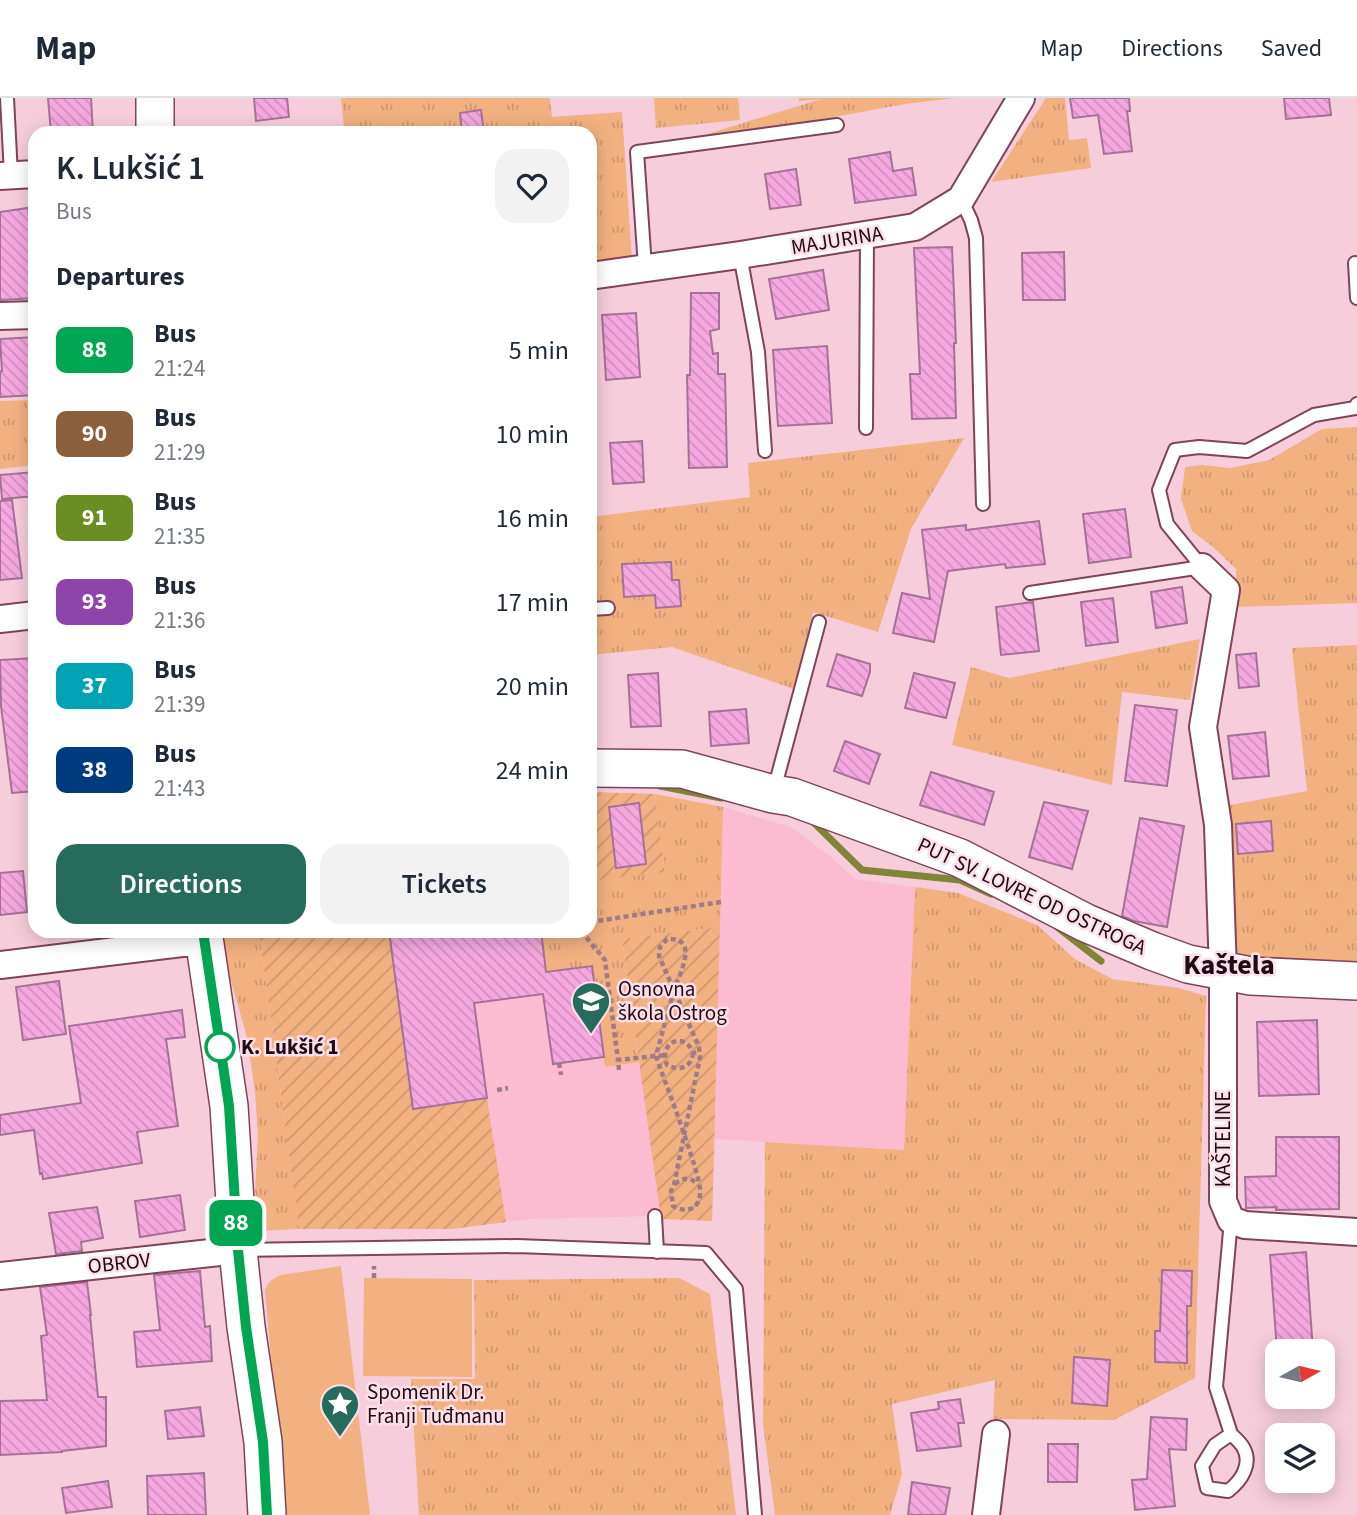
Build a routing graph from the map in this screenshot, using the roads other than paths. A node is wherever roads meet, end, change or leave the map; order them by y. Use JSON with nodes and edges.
{"nodes":[{"id":1,"x":7,"y":98,"type":"edge"},
{"id":2,"x":155,"y":98,"type":"edge"},
{"id":3,"x":1021,"y":98,"type":"edge"},
{"id":4,"x":837,"y":125,"type":"dead end"},
{"id":5,"x":155,"y":126,"type":"edge"},
{"id":6,"x":15,"y":175,"type":"edge"},
{"id":7,"x":961,"y":199,"type":"junction"},
{"id":8,"x":867,"y":235,"type":"junction"},
{"id":9,"x":740,"y":255,"type":"junction"},
{"id":10,"x":1355,"y":263,"type":"dead end"},
{"id":11,"x":645,"y":267,"type":"junction"},
{"id":12,"x":597,"y":275,"type":"edge"},
{"id":13,"x":1357,"y":298,"type":"edge"},
{"id":14,"x":28,"y":315,"type":"edge"},
{"id":15,"x":0,"y":316,"type":"edge"},
{"id":16,"x":1357,"y":404,"type":"edge"},
{"id":17,"x":866,"y":428,"type":"dead end"},
{"id":18,"x":765,"y":451,"type":"dead end"},
{"id":19,"x":983,"y":503,"type":"dead end"},
{"id":20,"x":1202,"y":567,"type":"junction"},
{"id":21,"x":1030,"y":593,"type":"dead end"},
{"id":22,"x":608,"y":608,"type":"dead end"},
{"id":23,"x":597,"y":609,"type":"edge"},
{"id":24,"x":28,"y":616,"type":"edge"},
{"id":25,"x":0,"y":619,"type":"edge"},
{"id":26,"x":819,"y":622,"type":"dead end"},
{"id":27,"x":597,"y":768,"type":"edge"},
{"id":28,"x":773,"y":794,"type":"junction"},
{"id":29,"x":200,"y":938,"type":"edge"},
{"id":30,"x":203,"y":938,"type":"edge"},
{"id":31,"x":0,"y":965,"type":"edge"},
{"id":32,"x":1223,"y":972,"type":"junction"},
{"id":33,"x":1357,"y":981,"type":"edge"},
{"id":34,"x":655,"y":1216,"type":"dead end"},
{"id":35,"x":1231,"y":1220,"type":"junction"},
{"id":36,"x":1357,"y":1232,"type":"edge"},
{"id":37,"x":238,"y":1250,"type":"junction"},
{"id":38,"x":657,"y":1252,"type":"junction"},
{"id":39,"x":0,"y":1276,"type":"edge"},
{"id":40,"x":996,"y":1434,"type":"dead end"},
{"id":41,"x":1231,"y":1434,"type":"junction"},
{"id":42,"x":267,"y":1515,"type":"edge"},
{"id":43,"x":755,"y":1515,"type":"edge"},
{"id":44,"x":986,"y":1515,"type":"edge"}],
"edges":[{"from":1,"to":6,"type":"lane"},
{"from":2,"to":5,"type":"street"},
{"from":3,"to":7,"type":"street","name":"MAJURINA"},
{"from":4,"to":11,"type":"lane"},
{"from":7,"to":8,"type":"street","name":"MAJURINA"},
{"from":7,"to":19,"type":"lane"},
{"from":8,"to":9,"type":"street","name":"MAJURINA"},
{"from":8,"to":17,"type":"lane"},
{"from":9,"to":11,"type":"street","name":"MAJURINA"},
{"from":9,"to":18,"type":"lane"},
{"from":10,"to":13,"type":"lane"},
{"from":11,"to":12,"type":"street","name":"MAJURINA"},
{"from":14,"to":15,"type":"street"},
{"from":16,"to":20,"type":"lane"},
{"from":20,"to":21,"type":"lane"},
{"from":20,"to":32,"type":"street","name":"KAŠTELINE"},
{"from":22,"to":23,"type":"lane"},
{"from":24,"to":25,"type":"street"},
{"from":26,"to":28,"type":"lane"},
{"from":27,"to":28,"type":"street","name":"PUT SV. LOVRE OD OSTROGA"},
{"from":28,"to":32,"type":"street","name":"PUT SV. LOVRE OD OSTROGA"},
{"from":29,"to":31,"type":"street"},
{"from":30,"to":37,"type":"street"},
{"from":32,"to":33,"type":"street","name":"PUT SV. LOVRE OD OSTROGA"},
{"from":32,"to":35,"type":"street","name":"KAŠTELINE"},
{"from":34,"to":38,"type":"lane"},
{"from":35,"to":36,"type":"street"},
{"from":35,"to":41,"type":"lane"},
{"from":37,"to":38,"type":"lane"},
{"from":37,"to":39,"type":"street","name":"OBROV"},
{"from":37,"to":42,"type":"street"},
{"from":38,"to":43,"type":"lane"},
{"from":40,"to":44,"type":"street"},
{"from":41,"to":41,"type":"lane"}]}
